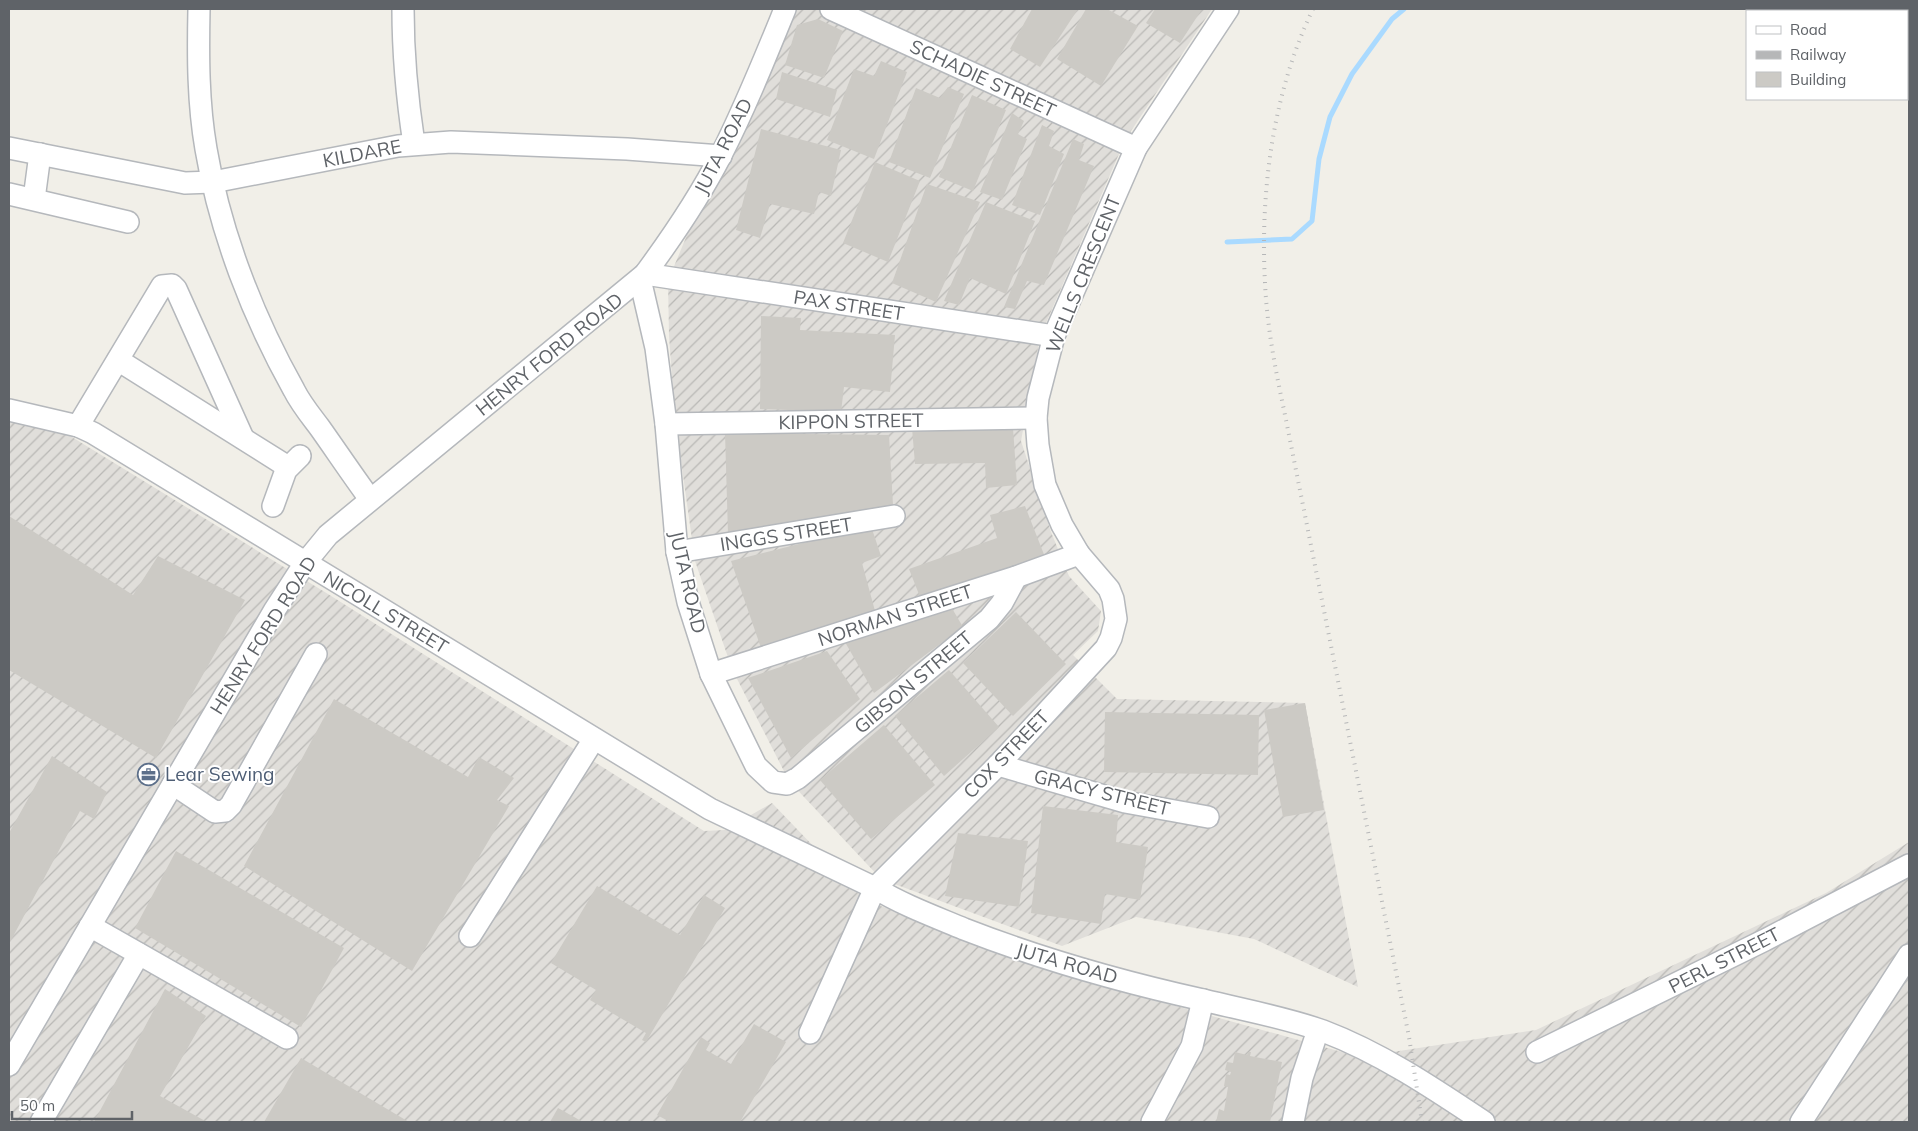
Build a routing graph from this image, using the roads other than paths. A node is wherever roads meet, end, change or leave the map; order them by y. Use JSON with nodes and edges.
{"nodes":[{"id":1,"x":199,"y":9,"type":"edge"},
{"id":2,"x":403,"y":9,"type":"edge"},
{"id":3,"x":784,"y":9,"type":"edge"},
{"id":4,"x":831,"y":9,"type":"edge"},
{"id":5,"x":1228,"y":9,"type":"edge"},
{"id":6,"x":414,"y":144,"type":"junction"},
{"id":7,"x":9,"y":148,"type":"edge"},
{"id":8,"x":1136,"y":148,"type":"junction"},
{"id":9,"x":40,"y":154,"type":"junction"},
{"id":10,"x":720,"y":156,"type":"junction"},
{"id":11,"x":213,"y":182,"type":"junction"},
{"id":12,"x":9,"y":194,"type":"edge"},
{"id":13,"x":34,"y":199,"type":"junction"},
{"id":14,"x":128,"y":222,"type":"dead end"},
{"id":15,"x":643,"y":277,"type":"junction"},
{"id":16,"x":1054,"y":336,"type":"junction"},
{"id":17,"x":118,"y":360,"type":"junction"},
{"id":18,"x":9,"y":410,"type":"edge"},
{"id":19,"x":1036,"y":418,"type":"junction"},
{"id":20,"x":666,"y":424,"type":"junction"},
{"id":21,"x":78,"y":426,"type":"junction"},
{"id":22,"x":243,"y":438,"type":"junction"},
{"id":23,"x":370,"y":499,"type":"junction"},
{"id":24,"x":273,"y":506,"type":"dead end"},
{"id":25,"x":894,"y":516,"type":"dead end"},
{"id":26,"x":677,"y":552,"type":"junction"},
{"id":27,"x":1079,"y":554,"type":"junction"},
{"id":28,"x":305,"y":563,"type":"junction"},
{"id":29,"x":1016,"y":577,"type":"junction"},
{"id":30,"x":1116,"y":608,"type":"joint"},
{"id":31,"x":316,"y":654,"type":"dead end"},
{"id":32,"x":711,"y":674,"type":"junction"},
{"id":33,"x":594,"y":739,"type":"junction"},
{"id":34,"x":998,"y":765,"type":"junction"},
{"id":35,"x":798,"y":778,"type":"joint"},
{"id":36,"x":173,"y":784,"type":"junction"},
{"id":37,"x":1208,"y":817,"type":"dead end"},
{"id":38,"x":730,"y":819,"type":"joint"},
{"id":39,"x":1909,"y":865,"type":"edge"},
{"id":40,"x":875,"y":888,"type":"junction"},
{"id":41,"x":90,"y":926,"type":"junction"},
{"id":42,"x":470,"y":936,"type":"dead end"},
{"id":43,"x":139,"y":954,"type":"junction"},
{"id":44,"x":1909,"y":955,"type":"edge"},
{"id":45,"x":1203,"y":1000,"type":"junction"},
{"id":46,"x":1318,"y":1030,"type":"junction"},
{"id":47,"x":810,"y":1033,"type":"dead end"},
{"id":48,"x":287,"y":1038,"type":"dead end"},
{"id":49,"x":1537,"y":1052,"type":"dead end"},
{"id":50,"x":9,"y":1064,"type":"edge"},
{"id":51,"x":41,"y":1122,"type":"edge"},
{"id":52,"x":1152,"y":1122,"type":"edge"},
{"id":53,"x":1292,"y":1122,"type":"edge"},
{"id":54,"x":1484,"y":1122,"type":"edge"},
{"id":55,"x":1801,"y":1122,"type":"edge"}],
"edges":[{"from":1,"to":11,"type":"street"},
{"from":2,"to":6,"type":"street"},
{"from":3,"to":10,"type":"street","name":"JUTA ROAD"},
{"from":4,"to":8,"type":"street","name":"SCHADIE STREET"},
{"from":5,"to":8,"type":"street","name":"WELLS CRESCENT"},
{"from":6,"to":10,"type":"street","name":"KILDARE"},
{"from":6,"to":11,"type":"street","name":"KILDARE"},
{"from":7,"to":9,"type":"street","name":"KILDARE"},
{"from":8,"to":16,"type":"street","name":"WELLS CRESCENT"},
{"from":9,"to":11,"type":"street","name":"KILDARE"},
{"from":9,"to":13,"type":"street"},
{"from":10,"to":15,"type":"street","name":"JUTA ROAD"},
{"from":11,"to":23,"type":"street"},
{"from":12,"to":13,"type":"street"},
{"from":13,"to":14,"type":"street"},
{"from":15,"to":16,"type":"street","name":"PAX STREET"},
{"from":15,"to":20,"type":"street","name":"JUTA ROAD"},
{"from":15,"to":23,"type":"street","name":"HENRY FORD ROAD"},
{"from":16,"to":19,"type":"street","name":"WELLS CRESCENT"},
{"from":17,"to":21,"type":"street"},
{"from":17,"to":22,"type":"street"},
{"from":17,"to":22,"type":"street"},
{"from":18,"to":21,"type":"street","name":"NICOLL STREET"},
{"from":19,"to":20,"type":"street","name":"KIPPON STREET"},
{"from":19,"to":27,"type":"street","name":"WELLS CRESCENT"},
{"from":20,"to":26,"type":"street","name":"JUTA ROAD"},
{"from":21,"to":28,"type":"street","name":"NICOLL STREET"},
{"from":22,"to":24,"type":"street"},
{"from":23,"to":28,"type":"street","name":"HENRY FORD ROAD"},
{"from":25,"to":26,"type":"street","name":"INGGS STREET"},
{"from":26,"to":32,"type":"street","name":"JUTA ROAD"},
{"from":27,"to":29,"type":"street","name":"NORMAN STREET"},
{"from":27,"to":30,"type":"street","name":"WELLS CRESCENT"},
{"from":28,"to":33,"type":"street","name":"NICOLL STREET"},
{"from":28,"to":36,"type":"street","name":"HENRY FORD ROAD"},
{"from":29,"to":32,"type":"street","name":"NORMAN STREET"},
{"from":29,"to":35,"type":"street","name":"GIBSON STREET"},
{"from":30,"to":34,"type":"street","name":"COX STREET"},
{"from":31,"to":36,"type":"street"},
{"from":32,"to":35,"type":"street","name":"JUTA ROAD"},
{"from":33,"to":38,"type":"street","name":"NICOLL STREET"},
{"from":33,"to":42,"type":"street"},
{"from":34,"to":37,"type":"street","name":"GRACY STREET"},
{"from":34,"to":40,"type":"street","name":"COX STREET"},
{"from":36,"to":41,"type":"street","name":"HENRY FORD ROAD"},
{"from":38,"to":40,"type":"street","name":"JUTA ROAD"},
{"from":39,"to":49,"type":"street","name":"PERL STREET"},
{"from":40,"to":45,"type":"street","name":"JUTA ROAD"},
{"from":40,"to":47,"type":"street"},
{"from":41,"to":43,"type":"street"},
{"from":41,"to":50,"type":"street","name":"HENRY FORD ROAD"},
{"from":43,"to":48,"type":"street"},
{"from":43,"to":51,"type":"street"},
{"from":44,"to":55,"type":"street"},
{"from":45,"to":46,"type":"street","name":"JUTA ROAD"},
{"from":45,"to":52,"type":"street"},
{"from":46,"to":53,"type":"street"},
{"from":46,"to":54,"type":"street","name":"JUTA ROAD"}]}
